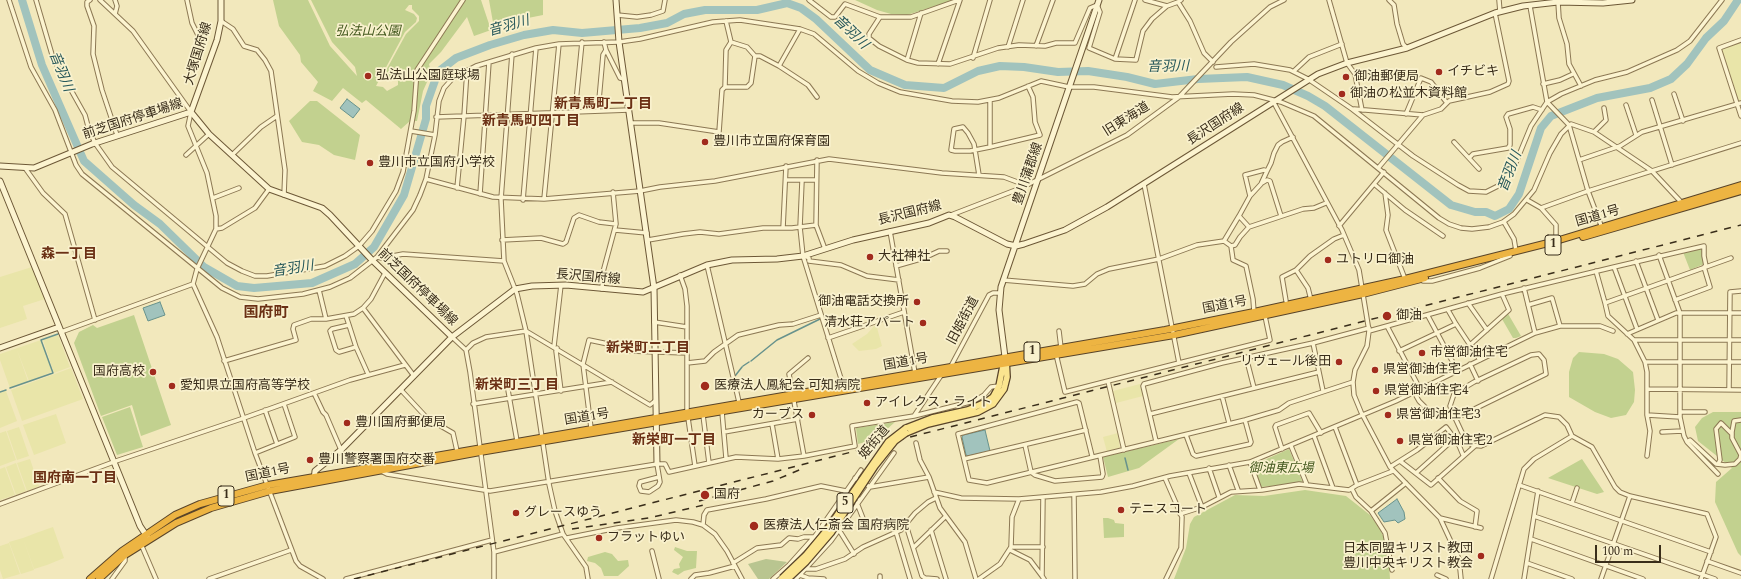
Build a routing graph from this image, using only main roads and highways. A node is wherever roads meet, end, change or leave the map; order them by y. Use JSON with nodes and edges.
{"nodes":[{"id":1,"x":221,"y":0,"type":"edge"},
{"id":2,"x":616,"y":0,"type":"edge"},
{"id":3,"x":1632,"y":0,"type":"edge"},
{"id":4,"x":1098,"y":2,"type":"edge"},
{"id":5,"x":191,"y":112,"type":"junction"},
{"id":6,"x":0,"y":166,"type":"edge"},
{"id":7,"x":0,"y":181,"type":"edge"},
{"id":8,"x":1741,"y":185,"type":"edge"},
{"id":9,"x":1741,"y":191,"type":"edge"},
{"id":10,"x":1016,"y":246,"type":"junction"},
{"id":11,"x":654,"y":288,"type":"junction"},
{"id":12,"x":1363,"y":291,"type":"junction"},
{"id":13,"x":60,"y":329,"type":"junction"},
{"id":14,"x":452,"y":337,"type":"junction"},
{"id":15,"x":0,"y":348,"type":"edge"},
{"id":16,"x":1005,"y":361,"type":"junction"},
{"id":17,"x":794,"y":396,"type":"junction"},
{"id":18,"x":995,"y":398,"type":"junction"},
{"id":19,"x":687,"y":415,"type":"junction"},
{"id":20,"x":657,"y":421,"type":"junction"},
{"id":21,"x":543,"y":439,"type":"junction"},
{"id":22,"x":480,"y":450,"type":"junction"},
{"id":23,"x":657,"y":464,"type":"road end"},
{"id":24,"x":314,"y":479,"type":"junction"},
{"id":25,"x":147,"y":536,"type":"junction"},
{"id":26,"x":90,"y":579,"type":"edge"},
{"id":27,"x":99,"y":579,"type":"edge"},
{"id":28,"x":784,"y":579,"type":"edge"}],
"edges":[{"from":1,"to":5,"type":"main road","name":"大塚国府線"},
{"from":2,"to":11,"type":"main road"},
{"from":3,"to":10,"type":"main road","name":"長沢国府線"},
{"from":4,"to":10,"type":"main road","name":"豊川蒲郡線"},
{"from":5,"to":6,"type":"main road","name":"前芝国府停車場線"},
{"from":5,"to":14,"type":"main road","name":"前芝国府停車場線"},
{"from":7,"to":13,"type":"main road"},
{"from":8,"to":12,"type":"highway","name":"国道1号","number":"1"},
{"from":9,"to":12,"type":"highway","name":"国道1号","number":"1"},
{"from":10,"to":11,"type":"main road","name":"長沢国府線"},
{"from":10,"to":16,"type":"main road","name":"豊川蒲郡線"},
{"from":11,"to":14,"type":"main road","name":"長沢国府線"},
{"from":11,"to":20,"type":"main road"},
{"from":12,"to":16,"type":"highway","name":"国道1号","number":"1"},
{"from":12,"to":16,"type":"highway","name":"国道1号","number":"1"},
{"from":13,"to":15,"type":"main road"},
{"from":13,"to":25,"type":"main road"},
{"from":14,"to":24,"type":"main road","name":"長沢国府線"},
{"from":16,"to":17,"type":"highway","name":"国道1号","number":"1"},
{"from":16,"to":17,"type":"highway","name":"国道1号","number":"1"},
{"from":16,"to":18,"type":"main road"},
{"from":16,"to":18,"type":"main road"},
{"from":17,"to":19,"type":"highway","name":"国道1号","number":"1"},
{"from":17,"to":19,"type":"highway","name":"国道1号","number":"1"},
{"from":18,"to":28,"type":"main road","name":"姫街道","number":"5","bridge":true},
{"from":19,"to":20,"type":"highway","name":"国道1号","number":"1"},
{"from":20,"to":21,"type":"highway","name":"国道1号","number":"1"},
{"from":20,"to":21,"type":"highway","name":"国道1号","number":"1"},
{"from":20,"to":23,"type":"main road"},
{"from":21,"to":22,"type":"highway","name":"国道1号","number":"1"},
{"from":21,"to":22,"type":"highway","name":"国道1号","number":"1"},
{"from":22,"to":24,"type":"highway","name":"国道1号","number":"1"},
{"from":22,"to":24,"type":"highway","name":"国道1号","number":"1"},
{"from":24,"to":25,"type":"highway","name":"国道1号","number":"1"},
{"from":25,"to":26,"type":"highway","name":"国道1号","number":"1"},
{"from":25,"to":27,"type":"highway","name":"国道1号","number":"1"}]}
